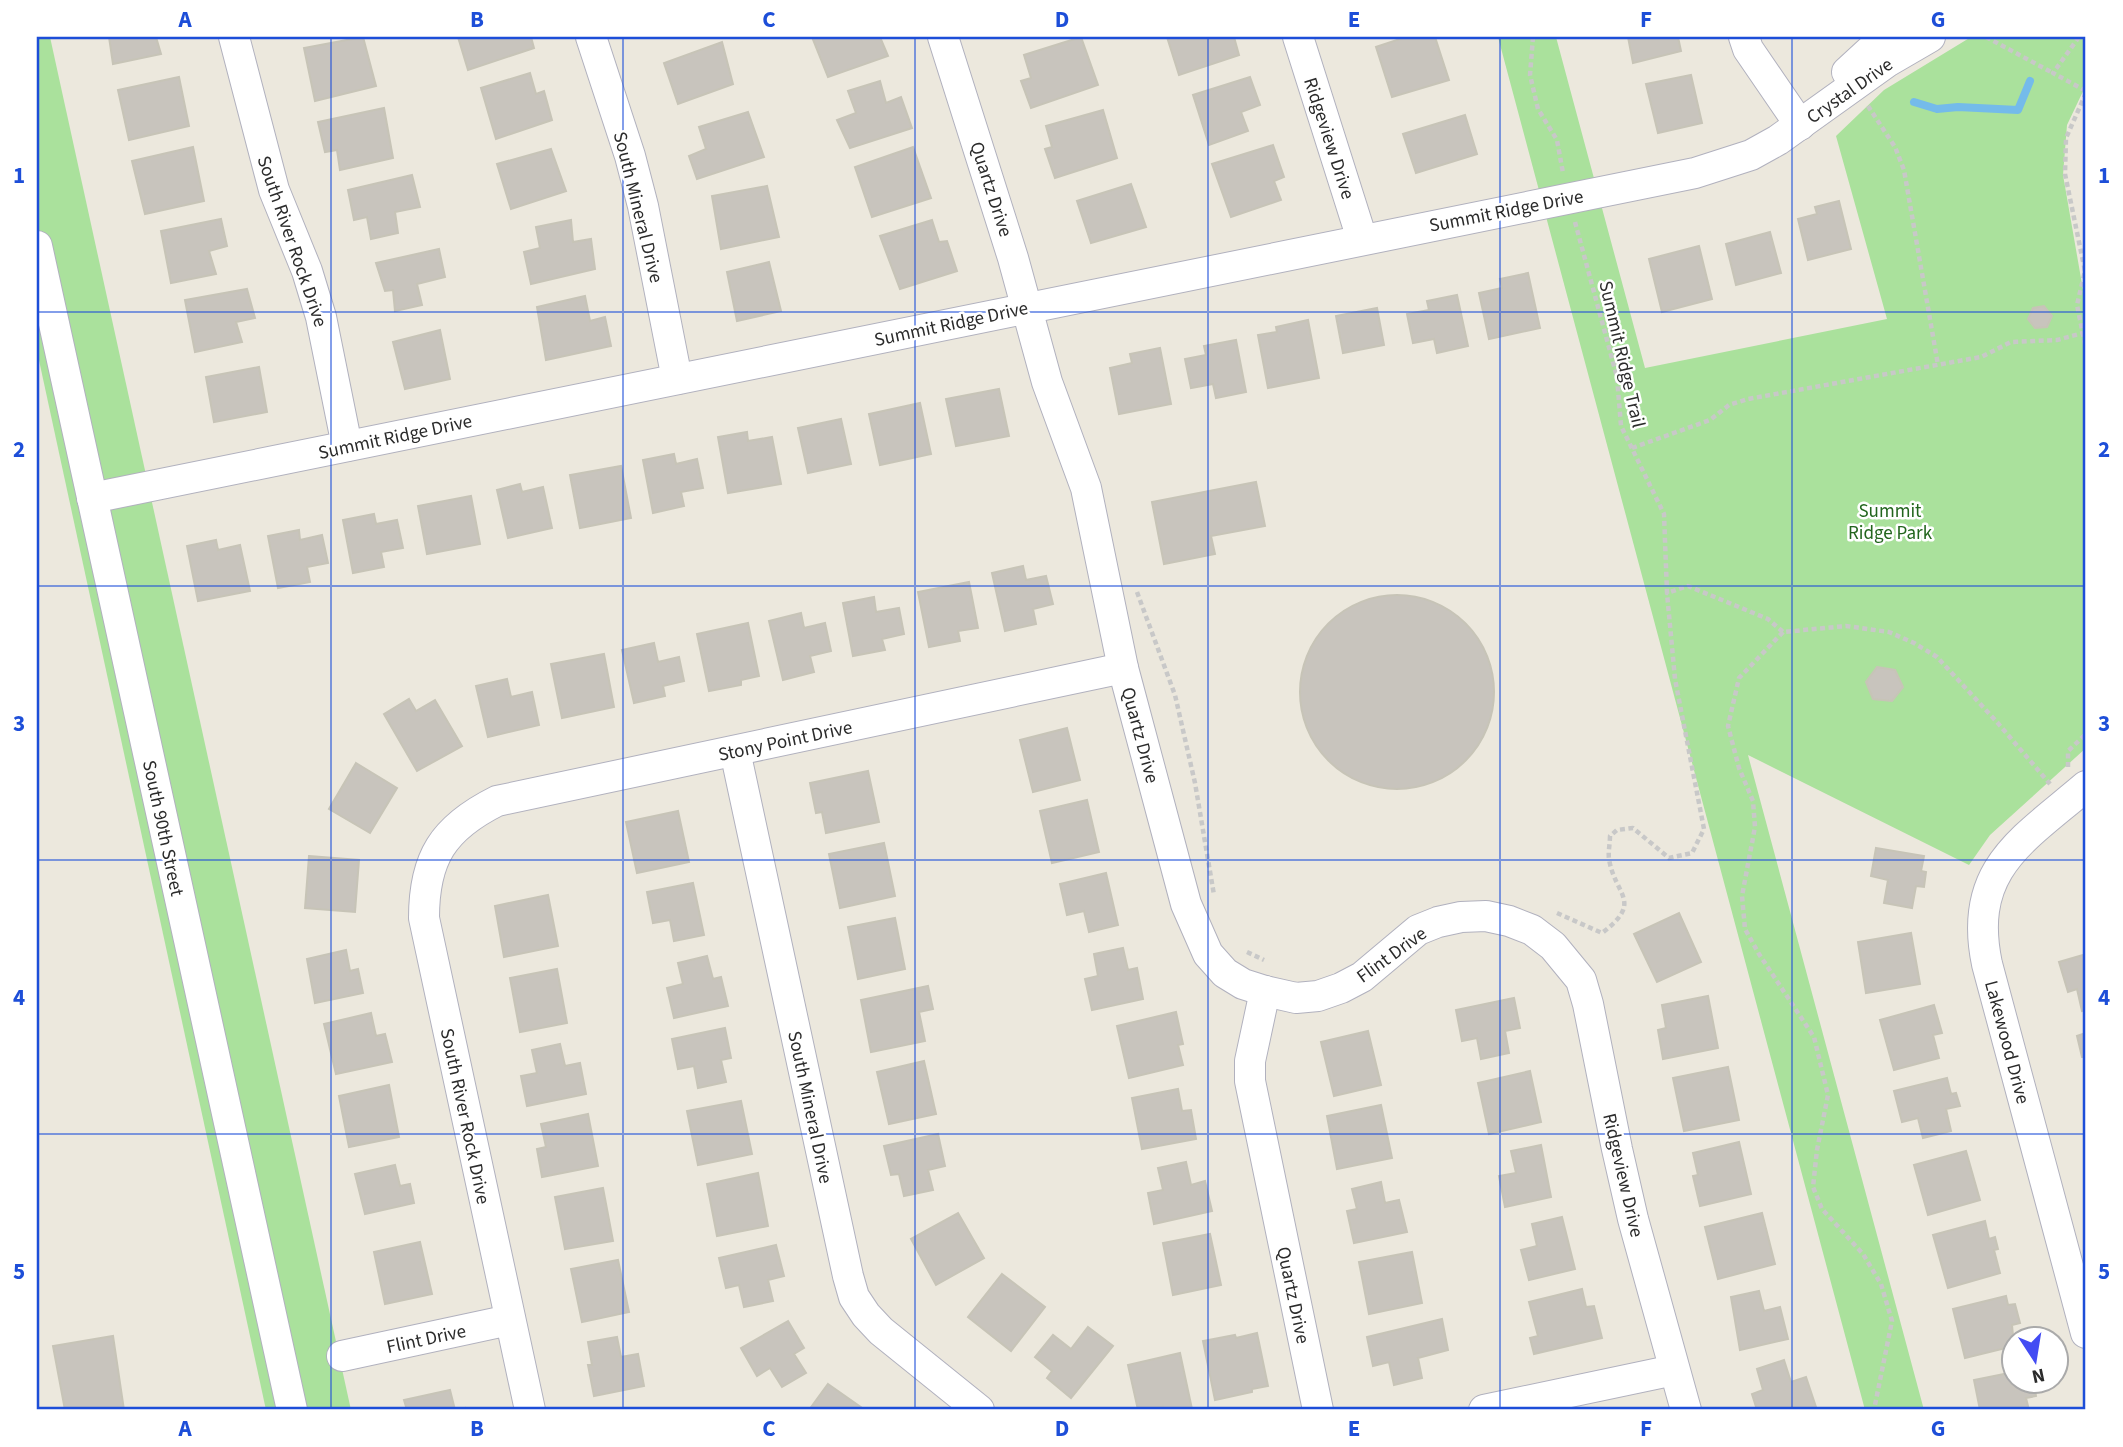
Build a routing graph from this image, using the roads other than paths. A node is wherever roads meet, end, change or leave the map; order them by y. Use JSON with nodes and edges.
{"nodes":[{"id":1,"x":234,"y":37,"type":"edge"},
{"id":2,"x":591,"y":37,"type":"edge"},
{"id":3,"x":943,"y":37,"type":"edge"},
{"id":4,"x":1298,"y":37,"type":"edge"},
{"id":5,"x":1744,"y":37,"type":"edge"},
{"id":6,"x":1885,"y":37,"type":"edge"},
{"id":7,"x":1930,"y":37,"type":"edge"},
{"id":8,"x":1800,"y":125,"type":"junction"},
{"id":9,"x":1362,"y":239,"type":"junction"},
{"id":10,"x":37,"y":246,"type":"edge"},
{"id":11,"x":1027,"y":307,"type":"junction"},
{"id":12,"x":677,"y":379,"type":"junction"},
{"id":13,"x":347,"y":446,"type":"junction"},
{"id":14,"x":92,"y":498,"type":"junction"},
{"id":15,"x":1123,"y":668,"type":"junction"},
{"id":16,"x":735,"y":751,"type":"junction"},
{"id":17,"x":2071,"y":779,"type":"edge"},
{"id":18,"x":454,"y":828,"type":"joint"},
{"id":19,"x":1553,"y":946,"type":"joint"},
{"id":20,"x":1265,"y":991,"type":"junction"},
{"id":21,"x":510,"y":1320,"type":"junction"},
{"id":22,"x":2086,"y":1333,"type":"edge"},
{"id":23,"x":342,"y":1356,"type":"dead end"},
{"id":24,"x":1674,"y":1370,"type":"junction"},
{"id":25,"x":292,"y":1410,"type":"edge"},
{"id":26,"x":530,"y":1410,"type":"edge"},
{"id":27,"x":979,"y":1410,"type":"edge"},
{"id":28,"x":1318,"y":1410,"type":"edge"},
{"id":29,"x":1484,"y":1410,"type":"edge"},
{"id":30,"x":1686,"y":1410,"type":"edge"}],
"edges":[{"from":1,"to":13,"type":"street","name":"South River Rock Drive"},
{"from":2,"to":12,"type":"street","name":"South Mineral Drive"},
{"from":3,"to":11,"type":"street","name":"Quartz Drive"},
{"from":4,"to":9,"type":"street","name":"Ridgeview Drive"},
{"from":5,"to":8,"type":"street"},
{"from":6,"to":8,"type":"street","name":"Crystal Drive"},
{"from":7,"to":8,"type":"street","name":"Crystal Drive"},
{"from":8,"to":9,"type":"street","name":"Summit Ridge Drive"},
{"from":9,"to":11,"type":"street","name":"Summit Ridge Drive"},
{"from":10,"to":14,"type":"street","name":"South 90th Street"},
{"from":11,"to":12,"type":"street","name":"Summit Ridge Drive"},
{"from":11,"to":15,"type":"street","name":"Quartz Drive"},
{"from":12,"to":13,"type":"street","name":"Summit Ridge Drive"},
{"from":13,"to":14,"type":"street","name":"Summit Ridge Drive"},
{"from":14,"to":25,"type":"street","name":"South 90th Street"},
{"from":15,"to":16,"type":"street","name":"Stony Point Drive"},
{"from":15,"to":20,"type":"street","name":"Quartz Drive"},
{"from":16,"to":18,"type":"street","name":"Stony Point Drive"},
{"from":16,"to":27,"type":"street","name":"South Mineral Drive"},
{"from":17,"to":22,"type":"street","name":"Lakewood Drive"},
{"from":18,"to":21,"type":"street","name":"South River Rock Drive"},
{"from":19,"to":20,"type":"street","name":"Flint Drive"},
{"from":19,"to":24,"type":"street","name":"Ridgeview Drive"},
{"from":20,"to":28,"type":"street","name":"Quartz Drive"},
{"from":21,"to":23,"type":"street","name":"Flint Drive"},
{"from":21,"to":26,"type":"street","name":"South River Rock Drive"},
{"from":24,"to":29,"type":"street"},
{"from":24,"to":30,"type":"street","name":"Ridgeview Drive"}]}
